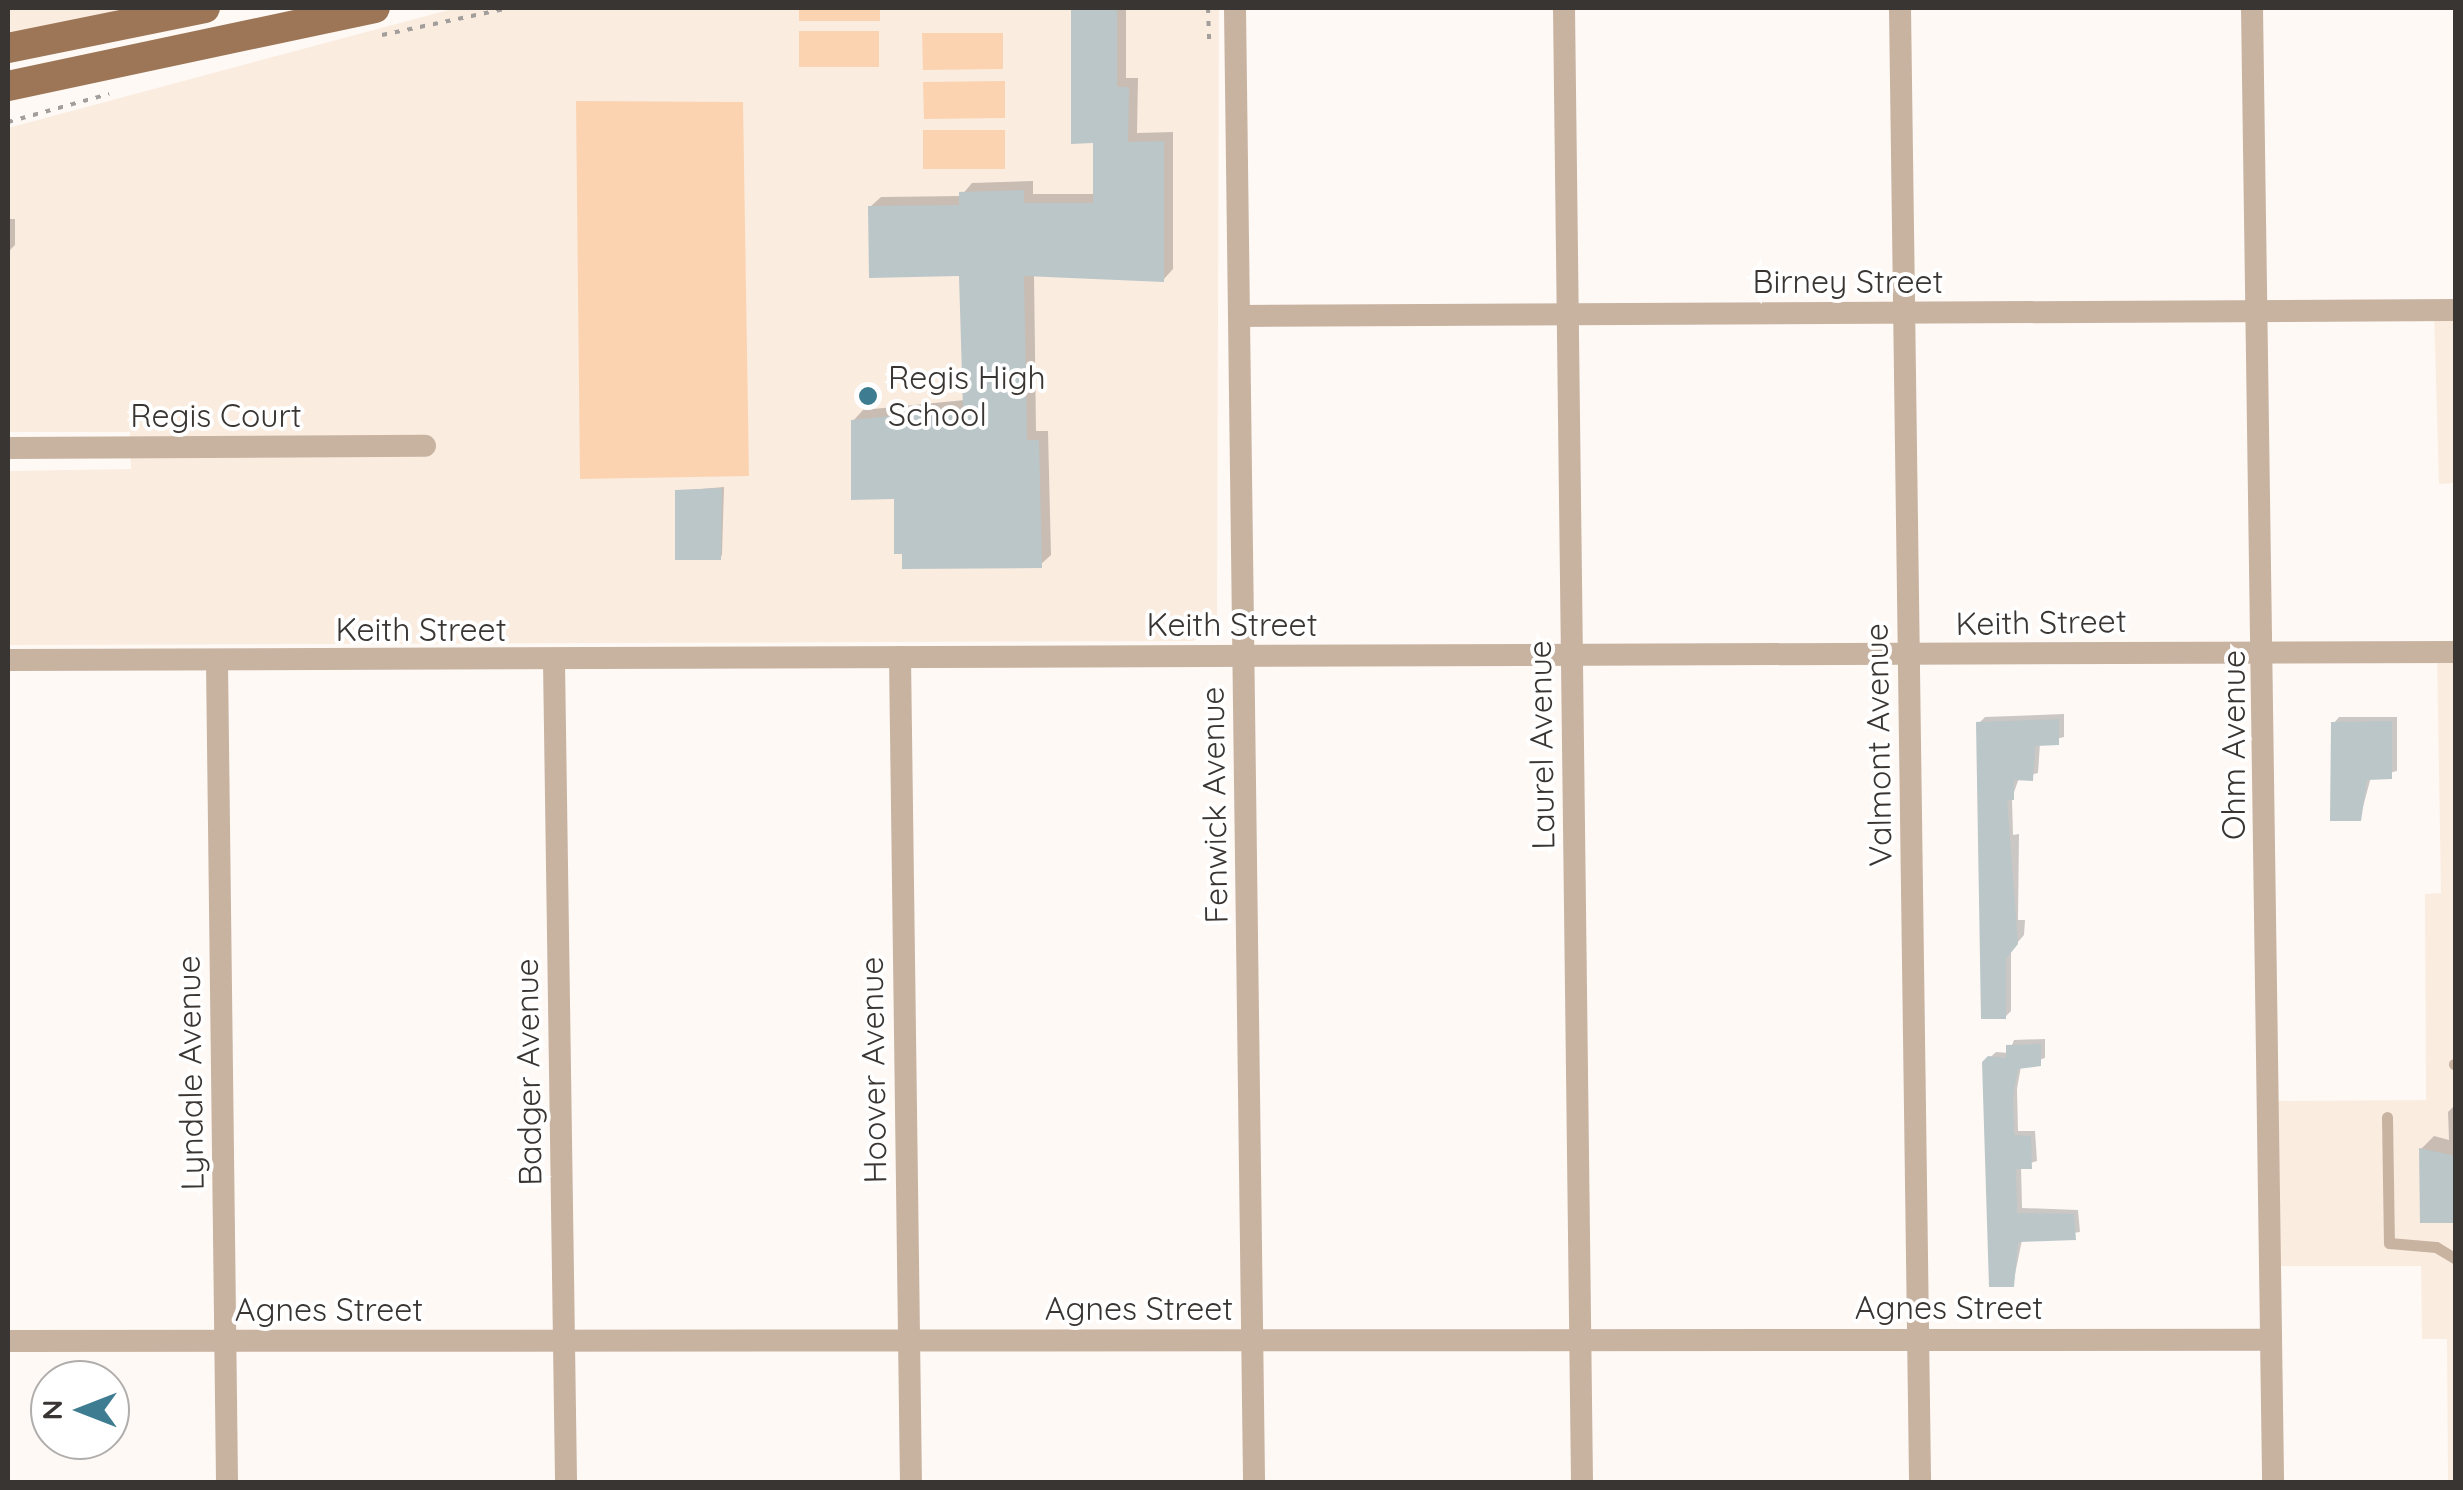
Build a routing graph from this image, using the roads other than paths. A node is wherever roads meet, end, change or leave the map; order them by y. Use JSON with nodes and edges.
{"nodes":[{"id":1,"x":205,"y":8,"type":"edge"},
{"id":2,"x":1564,"y":8,"type":"edge"},
{"id":3,"x":1900,"y":8,"type":"edge"},
{"id":4,"x":2252,"y":8,"type":"edge"},
{"id":5,"x":366,"y":9,"type":"edge"},
{"id":6,"x":1242,"y":9,"type":"edge"},
{"id":7,"x":8,"y":48,"type":"edge"},
{"id":8,"x":8,"y":86,"type":"edge"},
{"id":9,"x":2456,"y":310,"type":"edge"},
{"id":10,"x":2260,"y":311,"type":"junction"},
{"id":11,"x":1567,"y":313,"type":"junction"},
{"id":12,"x":1904,"y":314,"type":"junction"},
{"id":13,"x":1240,"y":316,"type":"junction"},
{"id":14,"x":425,"y":446,"type":"dead end"},
{"id":15,"x":8,"y":448,"type":"edge"},
{"id":16,"x":2265,"y":652,"type":"junction"},
{"id":17,"x":2456,"y":652,"type":"edge"},
{"id":18,"x":1245,"y":656,"type":"junction"},
{"id":19,"x":1909,"y":656,"type":"junction"},
{"id":20,"x":900,"y":657,"type":"junction"},
{"id":21,"x":1572,"y":659,"type":"junction"},
{"id":22,"x":8,"y":660,"type":"edge"},
{"id":23,"x":554,"y":660,"type":"junction"},
{"id":24,"x":217,"y":662,"type":"junction"},
{"id":25,"x":2387,"y":1117,"type":"dead end"},
{"id":26,"x":2456,"y":1260,"type":"edge"},
{"id":27,"x":1918,"y":1339,"type":"junction"},
{"id":28,"x":226,"y":1340,"type":"junction"},
{"id":29,"x":1252,"y":1340,"type":"junction"},
{"id":30,"x":2270,"y":1340,"type":"junction"},
{"id":31,"x":8,"y":1341,"type":"edge"},
{"id":32,"x":910,"y":1342,"type":"junction"},
{"id":33,"x":1581,"y":1343,"type":"junction"},
{"id":34,"x":564,"y":1344,"type":"junction"},
{"id":35,"x":227,"y":1482,"type":"edge"},
{"id":36,"x":566,"y":1482,"type":"edge"},
{"id":37,"x":911,"y":1482,"type":"edge"},
{"id":38,"x":1254,"y":1482,"type":"edge"},
{"id":39,"x":1582,"y":1482,"type":"edge"},
{"id":40,"x":1920,"y":1482,"type":"edge"},
{"id":41,"x":2273,"y":1482,"type":"edge"}],
"edges":[{"from":1,"to":7,"type":"main road"},
{"from":2,"to":11,"type":"street","name":"Laurel Avenue"},
{"from":3,"to":12,"type":"street","name":"Valmont Avenue"},
{"from":4,"to":10,"type":"street","name":"Ohm Avenue"},
{"from":5,"to":8,"type":"main road"},
{"from":6,"to":13,"type":"street","name":"Fenwick Avenue"},
{"from":9,"to":10,"type":"street","name":"Birney Street"},
{"from":10,"to":12,"type":"street","name":"Birney Street"},
{"from":10,"to":16,"type":"street","name":"Ohm Avenue"},
{"from":11,"to":12,"type":"street","name":"Birney Street"},
{"from":11,"to":13,"type":"street","name":"Birney Street"},
{"from":11,"to":21,"type":"street","name":"Laurel Avenue"},
{"from":12,"to":19,"type":"street","name":"Valmont Avenue"},
{"from":13,"to":18,"type":"street","name":"Fenwick Avenue"},
{"from":14,"to":15,"type":"street","name":"Regis Court"},
{"from":16,"to":17,"type":"street","name":"Keith Street"},
{"from":16,"to":19,"type":"street","name":"Keith Street"},
{"from":16,"to":30,"type":"street","name":"Ohm Avenue"},
{"from":18,"to":20,"type":"street","name":"Keith Street"},
{"from":18,"to":21,"type":"street","name":"Keith Street"},
{"from":18,"to":29,"type":"street","name":"Fenwick Avenue"},
{"from":19,"to":21,"type":"street","name":"Keith Street"},
{"from":19,"to":27,"type":"street","name":"Valmont Avenue"},
{"from":20,"to":23,"type":"street","name":"Keith Street"},
{"from":20,"to":32,"type":"street","name":"Hoover Avenue"},
{"from":21,"to":33,"type":"street","name":"Laurel Avenue"},
{"from":22,"to":24,"type":"street","name":"Keith Street"},
{"from":23,"to":24,"type":"street","name":"Keith Street"},
{"from":23,"to":34,"type":"street","name":"Badger Avenue"},
{"from":24,"to":28,"type":"street","name":"Lyndale Avenue"},
{"from":25,"to":26,"type":"lane"},
{"from":27,"to":30,"type":"street","name":"Agnes Street"},
{"from":27,"to":33,"type":"street","name":"Agnes Street"},
{"from":27,"to":40,"type":"street","name":"Valmont Avenue"},
{"from":28,"to":31,"type":"street","name":"Agnes Street"},
{"from":28,"to":34,"type":"street","name":"Agnes Street"},
{"from":28,"to":35,"type":"street","name":"Lyndale Avenue"},
{"from":29,"to":32,"type":"street","name":"Agnes Street"},
{"from":29,"to":33,"type":"street","name":"Agnes Street"},
{"from":29,"to":38,"type":"street","name":"Fenwick Avenue"},
{"from":30,"to":41,"type":"street","name":"Ohm Avenue"},
{"from":32,"to":34,"type":"street","name":"Agnes Street"},
{"from":32,"to":37,"type":"street","name":"Hoover Avenue"},
{"from":33,"to":39,"type":"street","name":"Laurel Avenue"},
{"from":34,"to":36,"type":"street","name":"Badger Avenue"}]}
